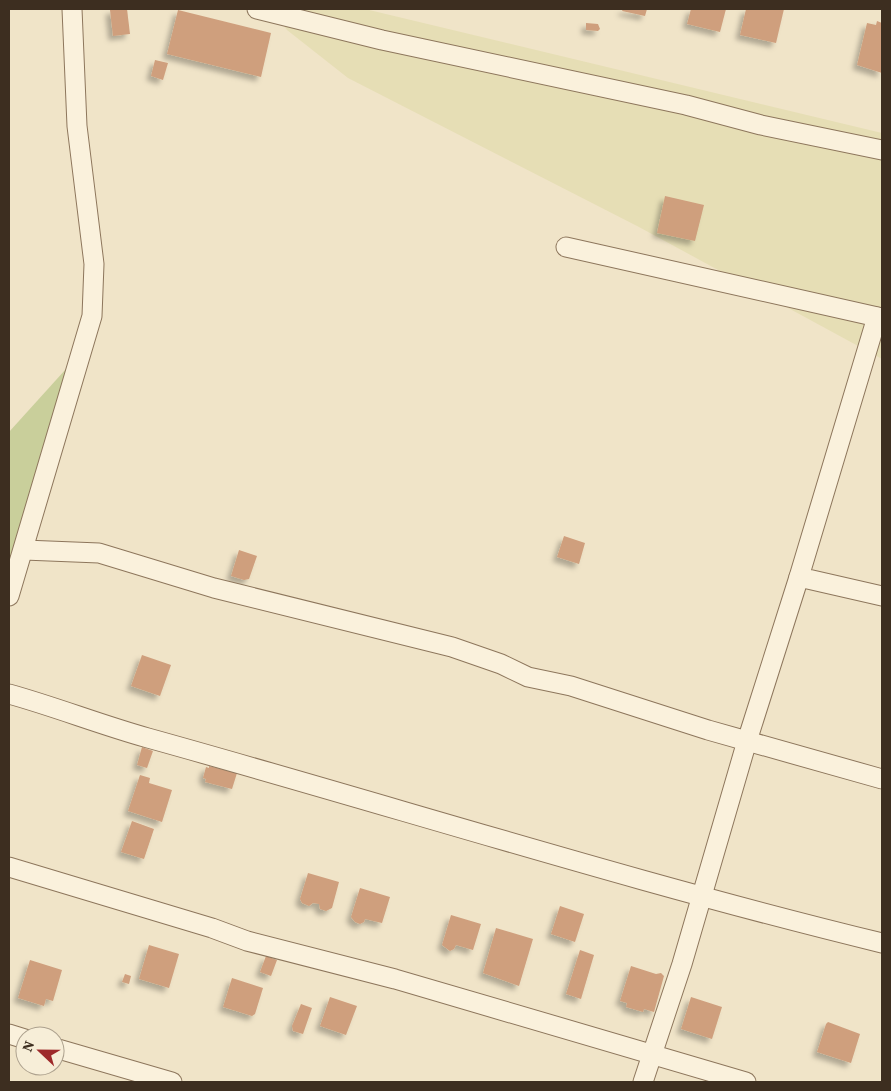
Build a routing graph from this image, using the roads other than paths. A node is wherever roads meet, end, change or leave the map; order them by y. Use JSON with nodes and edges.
{"nodes":[{"id":1,"x":72,"y":9,"type":"edge"},
{"id":2,"x":257,"y":9,"type":"edge"},
{"id":3,"x":882,"y":150,"type":"edge"},
{"id":4,"x":566,"y":247,"type":"dead end"},
{"id":5,"x":880,"y":317,"type":"edge"},
{"id":6,"x":24,"y":550,"type":"junction"},
{"id":7,"x":799,"y":577,"type":"junction"},
{"id":8,"x":9,"y":596,"type":"edge"},
{"id":9,"x":882,"y":596,"type":"edge"},
{"id":10,"x":9,"y":694,"type":"edge"},
{"id":11,"x":747,"y":741,"type":"junction"},
{"id":12,"x":882,"y":779,"type":"edge"},
{"id":13,"x":9,"y":867,"type":"edge"},
{"id":14,"x":701,"y":896,"type":"junction"},
{"id":15,"x":882,"y":943,"type":"edge"},
{"id":16,"x":65,"y":1051,"type":"edge"},
{"id":17,"x":651,"y":1056,"type":"junction"},
{"id":18,"x":172,"y":1082,"type":"edge"},
{"id":19,"x":643,"y":1082,"type":"edge"},
{"id":20,"x":746,"y":1082,"type":"edge"}],
"edges":[{"from":1,"to":6,"type":"street"},
{"from":2,"to":3,"type":"street"},
{"from":4,"to":5,"type":"street"},
{"from":5,"to":7,"type":"street"},
{"from":6,"to":8,"type":"street"},
{"from":6,"to":11,"type":"street"},
{"from":7,"to":9,"type":"street"},
{"from":7,"to":11,"type":"street"},
{"from":10,"to":14,"type":"street"},
{"from":11,"to":12,"type":"street"},
{"from":11,"to":14,"type":"street"},
{"from":13,"to":17,"type":"street"},
{"from":14,"to":15,"type":"street"},
{"from":14,"to":17,"type":"street"},
{"from":16,"to":18,"type":"street"},
{"from":17,"to":19,"type":"street"},
{"from":17,"to":20,"type":"street"}]}
